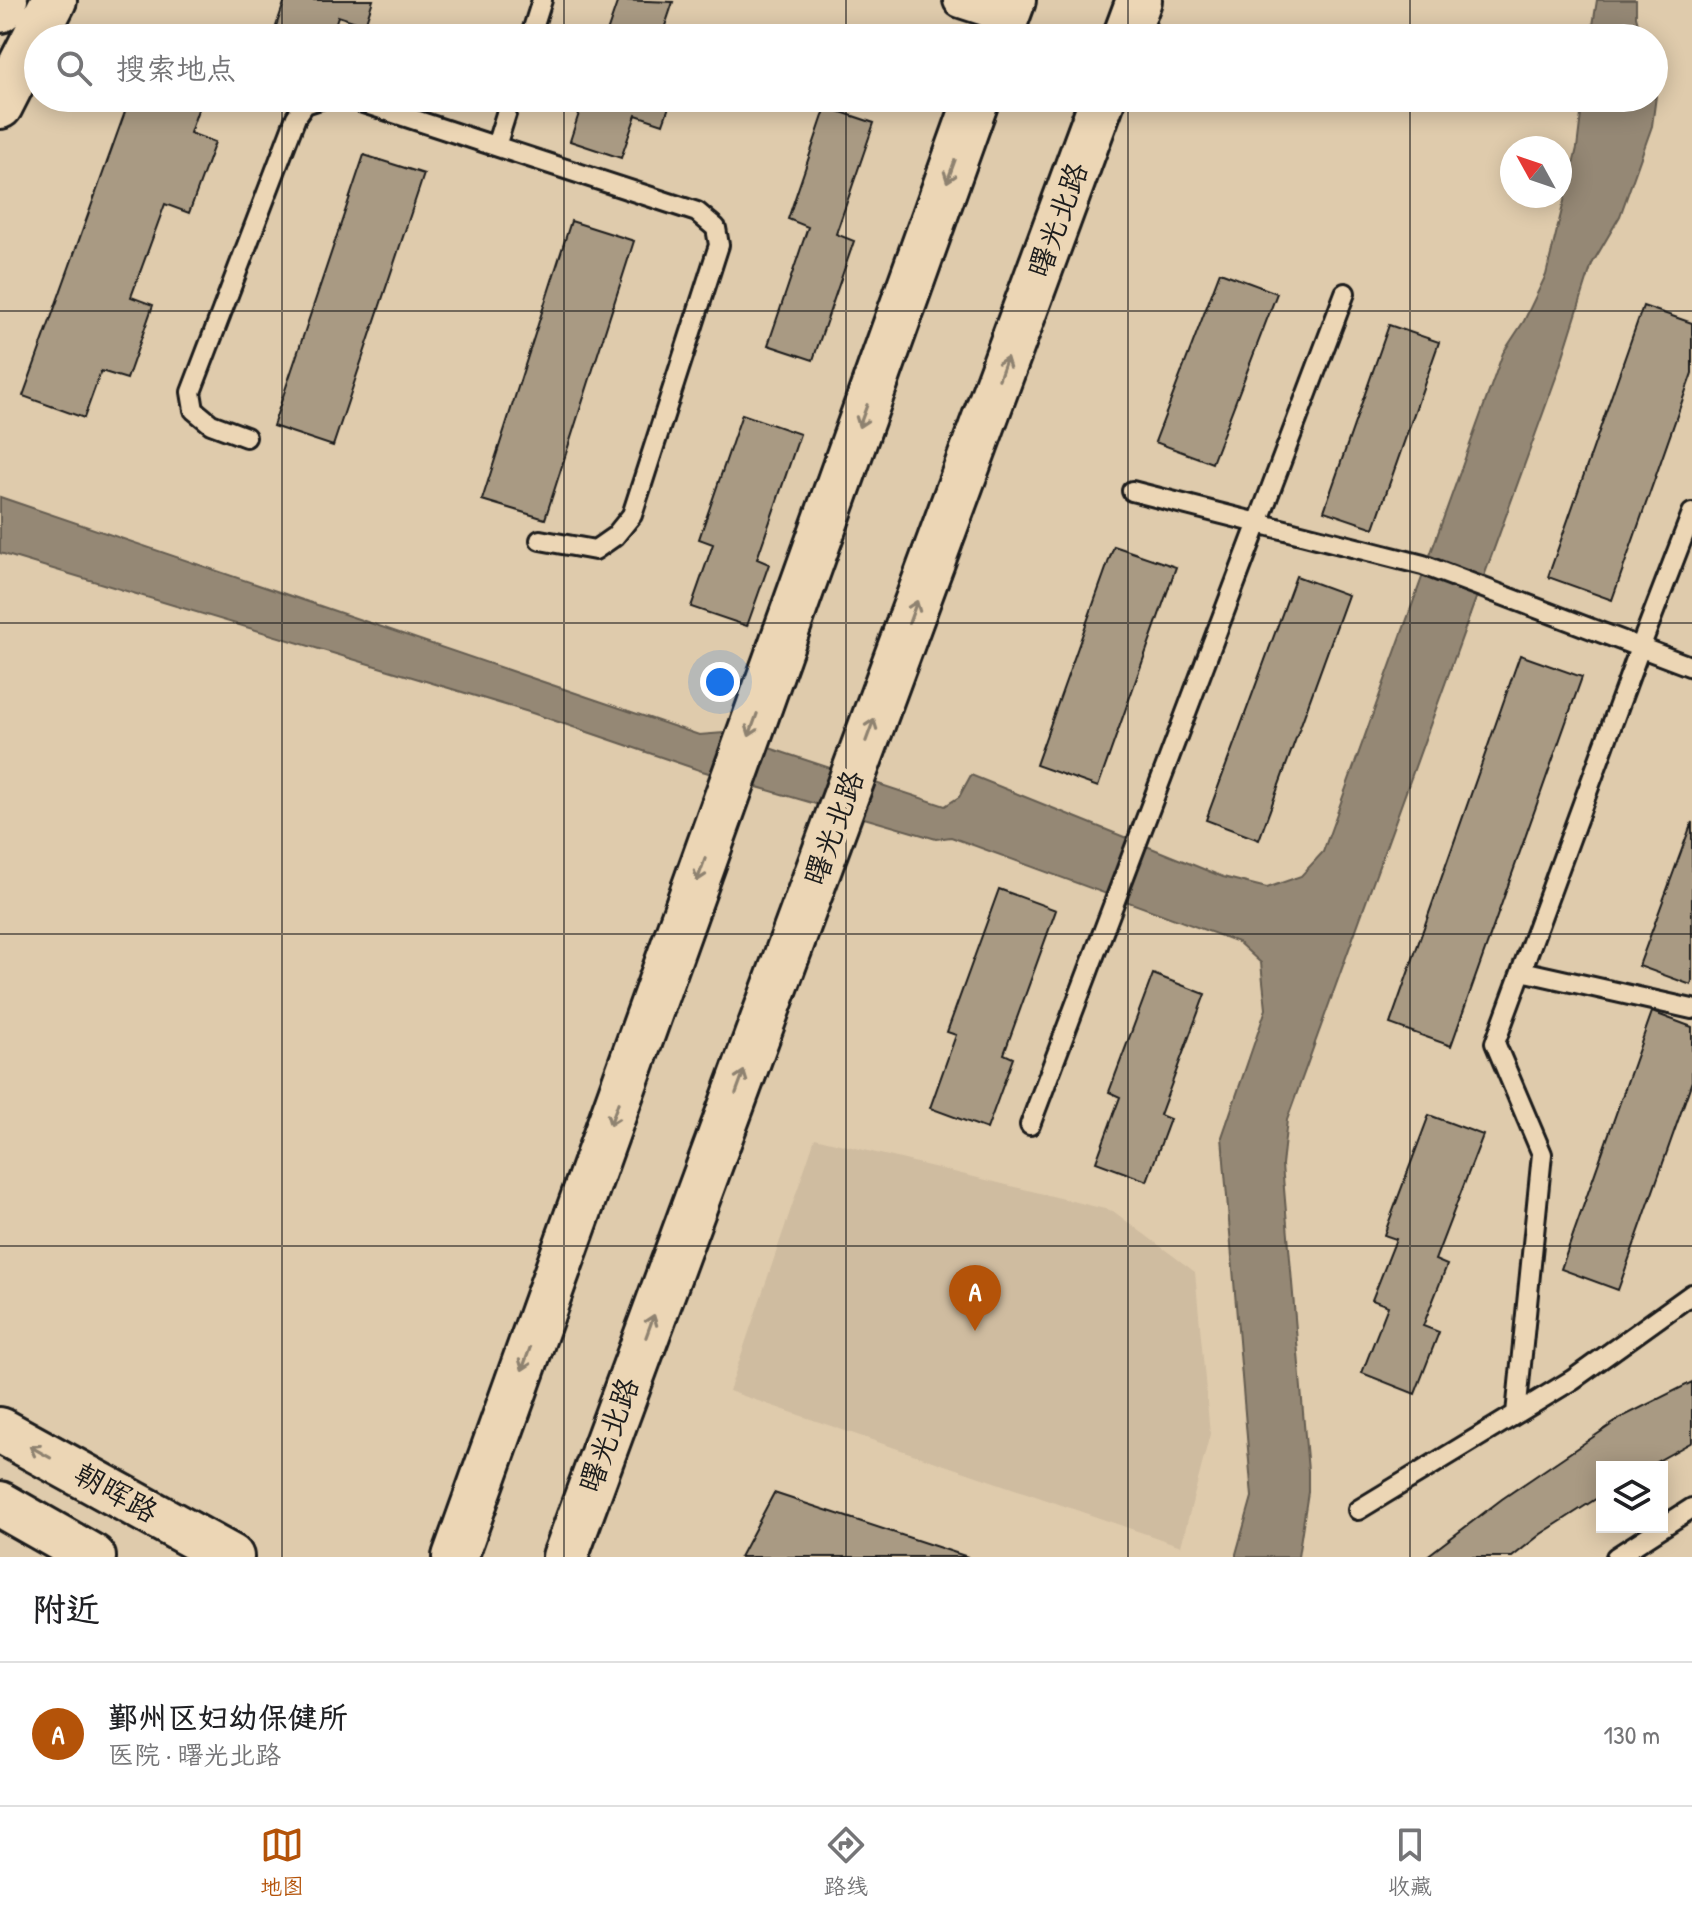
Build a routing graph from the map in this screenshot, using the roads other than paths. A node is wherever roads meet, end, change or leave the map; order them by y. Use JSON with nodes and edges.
{"nodes":[{"id":1,"x":5,"y":0,"type":"edge"},
{"id":2,"x":54,"y":0,"type":"edge"},
{"id":3,"x":542,"y":0,"type":"edge"},
{"id":4,"x":961,"y":0,"type":"edge"},
{"id":5,"x":1139,"y":0,"type":"edge"},
{"id":6,"x":0,"y":10,"type":"edge"},
{"id":7,"x":1006,"y":18,"type":"edge"},
{"id":8,"x":42,"y":24,"type":"edge"},
{"id":9,"x":534,"y":24,"type":"edge"},
{"id":10,"x":1130,"y":24,"type":"edge"},
{"id":11,"x":24,"y":59,"type":"edge"},
{"id":12,"x":0,"y":106,"type":"edge"},
{"id":13,"x":299,"y":112,"type":"edge"},
{"id":14,"x":391,"y":112,"type":"edge"},
{"id":15,"x":507,"y":112,"type":"edge"},
{"id":16,"x":972,"y":112,"type":"edge"},
{"id":17,"x":1098,"y":112,"type":"edge"},
{"id":18,"x":496,"y":146,"type":"junction"},
{"id":19,"x":1345,"y":293,"type":"dead end"},
{"id":20,"x":246,"y":437,"type":"dead end"},
{"id":21,"x":1132,"y":491,"type":"dead end"},
{"id":22,"x":1692,"y":513,"type":"edge"},
{"id":23,"x":1258,"y":523,"type":"junction"},
{"id":24,"x":540,"y":540,"type":"dead end"},
{"id":25,"x":1640,"y":648,"type":"junction"},
{"id":26,"x":1692,"y":667,"type":"edge"},
{"id":27,"x":1522,"y":971,"type":"junction"},
{"id":28,"x":1692,"y":1009,"type":"edge"},
{"id":29,"x":1030,"y":1125,"type":"dead end"},
{"id":30,"x":1692,"y":1294,"type":"edge"},
{"id":31,"x":1516,"y":1414,"type":"junction"},
{"id":32,"x":0,"y":1430,"type":"edge"},
{"id":33,"x":0,"y":1504,"type":"edge"},
{"id":34,"x":1692,"y":1508,"type":"edge"},
{"id":35,"x":1358,"y":1510,"type":"dead end"},
{"id":36,"x":93,"y":1557,"type":"edge"},
{"id":37,"x":231,"y":1557,"type":"edge"},
{"id":38,"x":455,"y":1557,"type":"edge"},
{"id":39,"x":565,"y":1557,"type":"edge"},
{"id":40,"x":1616,"y":1557,"type":"edge"}],
"edges":[{"from":1,"to":6,"type":"main road"},
{"from":2,"to":8,"type":"main road"},
{"from":3,"to":9,"type":"lane"},
{"from":4,"to":7,"type":"street"},
{"from":5,"to":10,"type":"main road"},
{"from":11,"to":12,"type":"main road"},
{"from":13,"to":20,"type":"lane"},
{"from":14,"to":18,"type":"lane"},
{"from":15,"to":18,"type":"lane"},
{"from":16,"to":38,"type":"main road","one_way":true},
{"from":39,"to":17,"type":"main road","name":"曙光北路","one_way":true},
{"from":18,"to":24,"type":"lane"},
{"from":19,"to":23,"type":"lane"},
{"from":21,"to":23,"type":"lane"},
{"from":22,"to":25,"type":"lane"},
{"from":23,"to":25,"type":"lane"},
{"from":23,"to":29,"type":"lane"},
{"from":25,"to":26,"type":"lane"},
{"from":25,"to":27,"type":"lane"},
{"from":27,"to":28,"type":"lane"},
{"from":27,"to":31,"type":"lane"},
{"from":30,"to":31,"type":"lane"},
{"from":31,"to":35,"type":"lane"},
{"from":37,"to":32,"type":"main road","name":"朝晖路","one_way":true},
{"from":33,"to":36,"type":"main road"},
{"from":34,"to":40,"type":"lane"}]}
